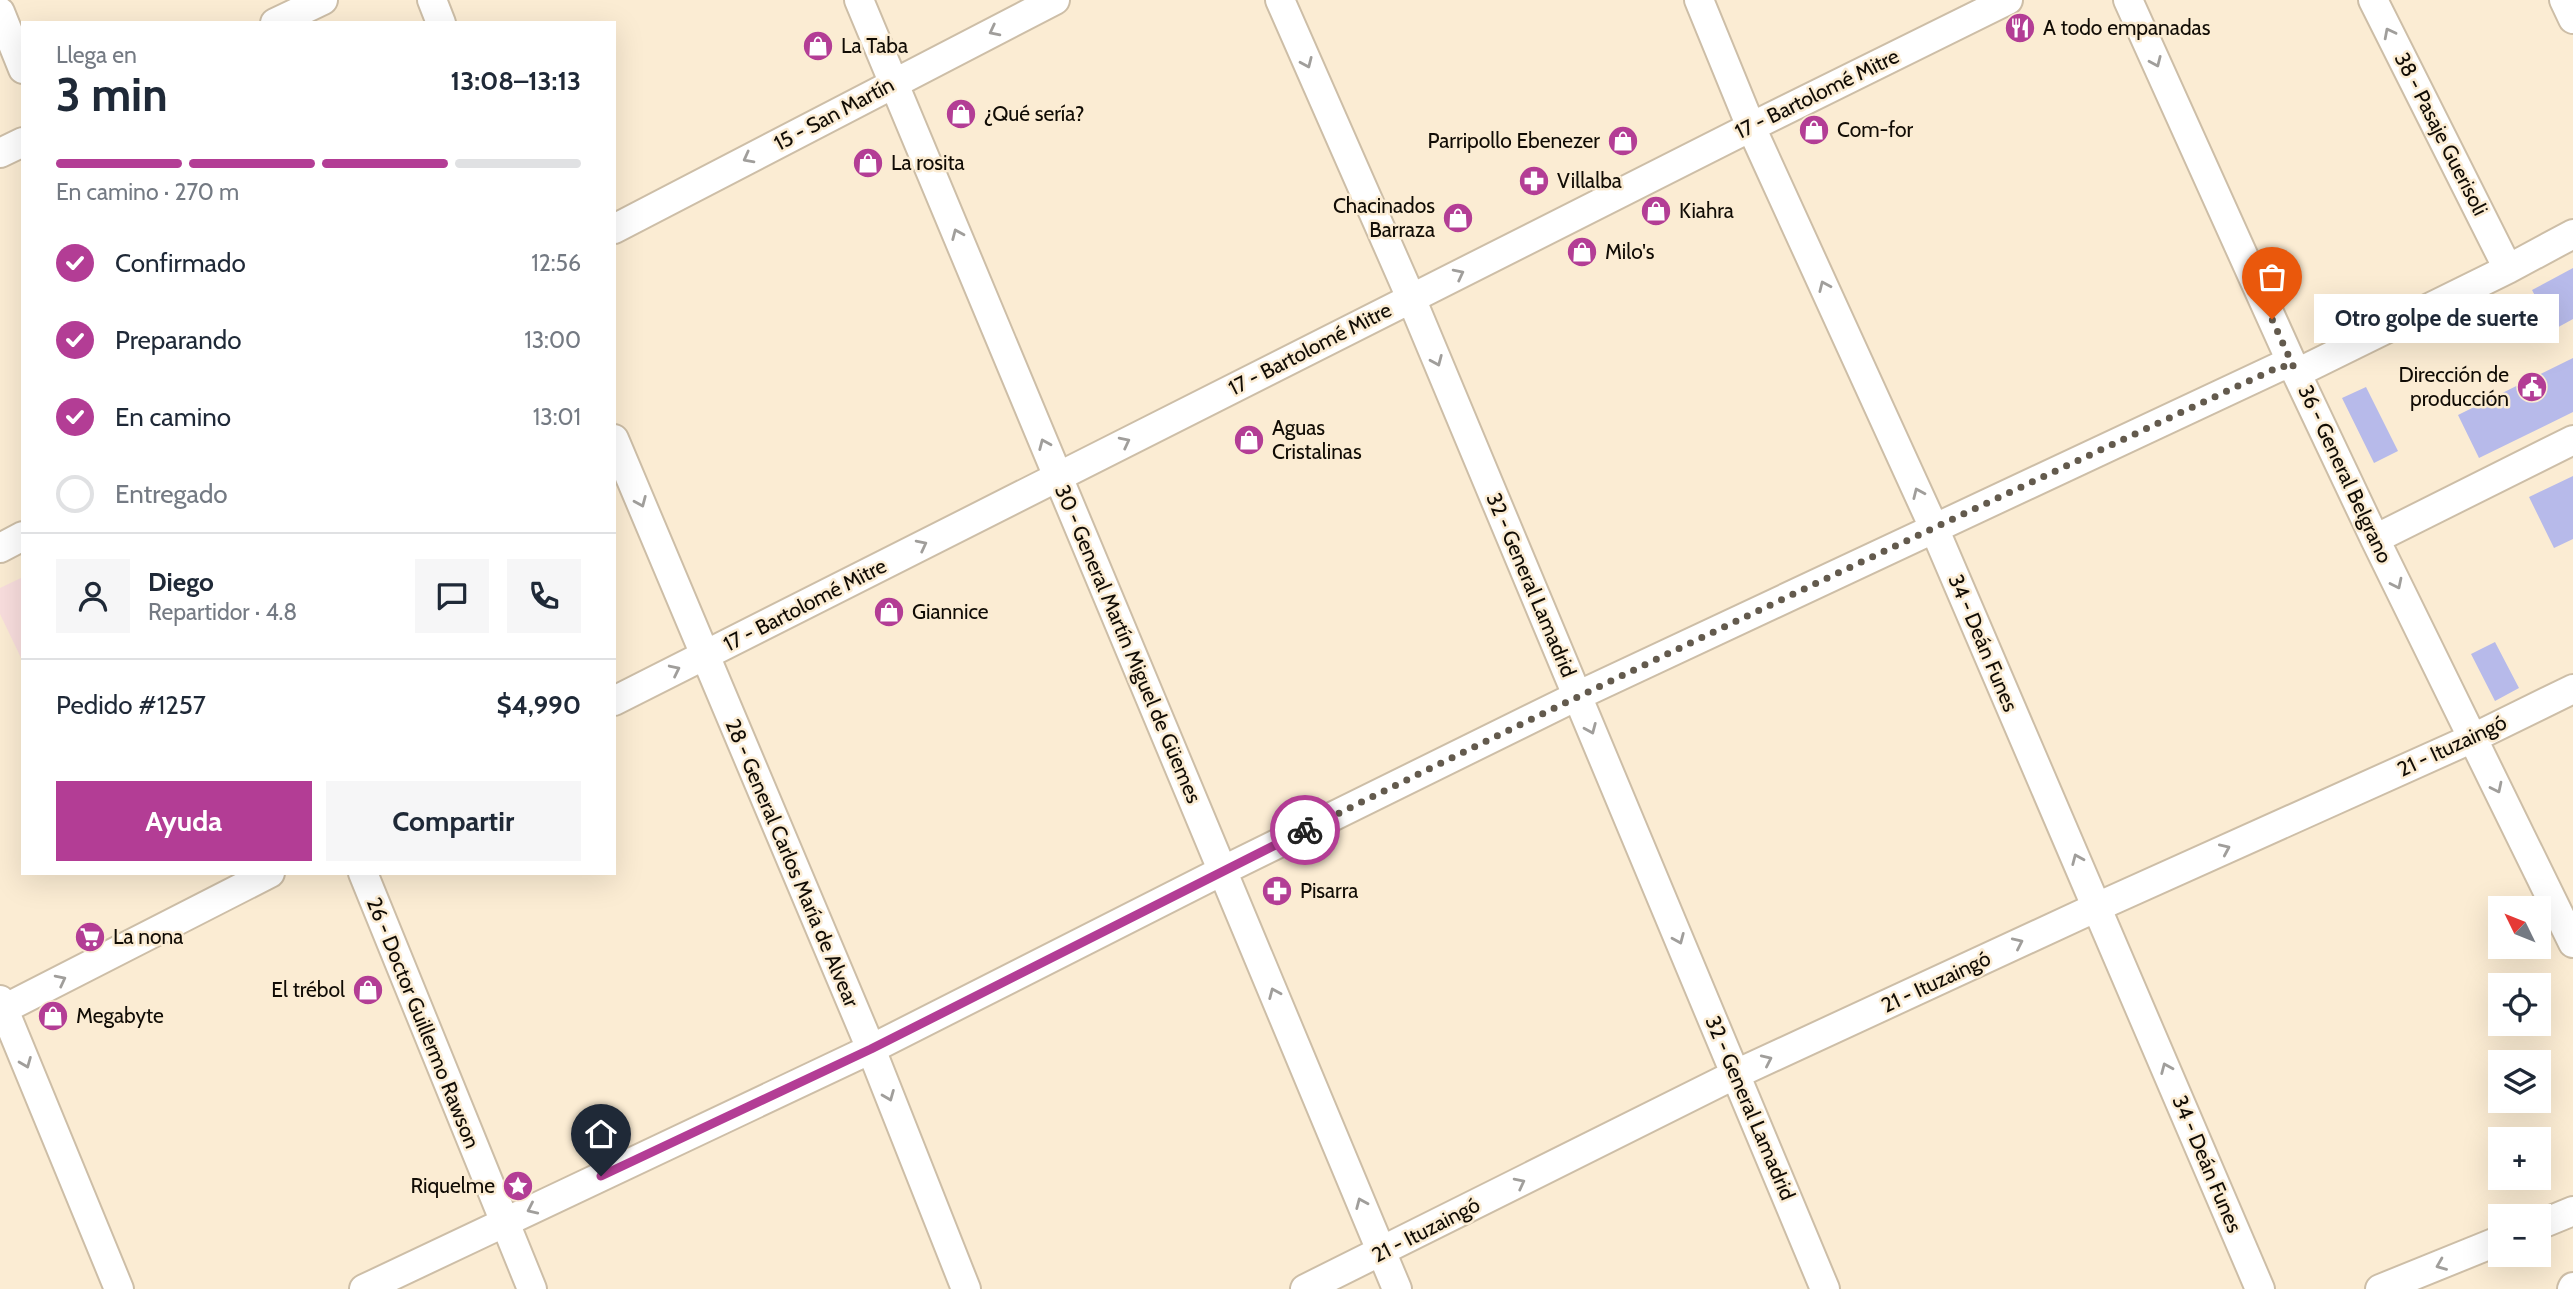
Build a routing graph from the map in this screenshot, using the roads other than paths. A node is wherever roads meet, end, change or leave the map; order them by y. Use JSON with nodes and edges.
{"nodes":[{"id":1,"x":323,"y":0,"type":"edge"},
{"id":2,"x":432,"y":0,"type":"edge"},
{"id":3,"x":859,"y":0,"type":"edge"},
{"id":4,"x":1055,"y":0,"type":"edge"},
{"id":5,"x":1280,"y":0,"type":"edge"},
{"id":6,"x":1699,"y":0,"type":"edge"},
{"id":7,"x":2008,"y":0,"type":"edge"},
{"id":8,"x":2128,"y":0,"type":"edge"},
{"id":9,"x":2373,"y":0,"type":"edge"},
{"id":10,"x":2564,"y":0,"type":"edge"},
{"id":11,"x":0,"y":12,"type":"edge"},
{"id":12,"x":2573,"y":19,"type":"edge"},
{"id":13,"x":279,"y":21,"type":"edge"},
{"id":14,"x":440,"y":21,"type":"edge"},
{"id":15,"x":21,"y":64,"type":"edge"},
{"id":16,"x":893,"y":82,"type":"junction"},
{"id":17,"x":1751,"y":127,"type":"junction"},
{"id":18,"x":21,"y":143,"type":"edge"},
{"id":19,"x":0,"y":153,"type":"edge"},
{"id":20,"x":616,"y":228,"type":"edge"},
{"id":21,"x":2573,"y":234,"type":"edge"},
{"id":22,"x":2508,"y":269,"type":"junction"},
{"id":23,"x":1411,"y":298,"type":"junction"},
{"id":24,"x":2294,"y":368,"type":"junction"},
{"id":25,"x":2573,"y":440,"type":"edge"},
{"id":26,"x":616,"y":444,"type":"edge"},
{"id":27,"x":1058,"y":476,"type":"junction"},
{"id":28,"x":1934,"y":528,"type":"junction"},
{"id":29,"x":21,"y":537,"type":"edge"},
{"id":30,"x":2375,"y":539,"type":"junction"},
{"id":31,"x":0,"y":548,"type":"edge"},
{"id":32,"x":705,"y":656,"type":"junction"},
{"id":33,"x":2573,"y":688,"type":"edge"},
{"id":34,"x":1577,"y":696,"type":"junction"},
{"id":35,"x":616,"y":700,"type":"edge"},
{"id":36,"x":2473,"y":738,"type":"junction"},
{"id":37,"x":1222,"y":871,"type":"junction"},
{"id":38,"x":266,"y":875,"type":"edge"},
{"id":39,"x":364,"y":875,"type":"edge"},
{"id":40,"x":2097,"y":907,"type":"junction"},
{"id":41,"x":2573,"y":943,"type":"edge"},
{"id":42,"x":1,"y":1007,"type":"edge"},
{"id":43,"x":871,"y":1049,"type":"junction"},
{"id":44,"x":1736,"y":1074,"type":"junction"},
{"id":45,"x":2573,"y":1211,"type":"edge"},
{"id":46,"x":2551,"y":1220,"type":"edge"},
{"id":47,"x":503,"y":1222,"type":"junction"},
{"id":48,"x":2488,"y":1246,"type":"edge"},
{"id":49,"x":1382,"y":1253,"type":"junction"},
{"id":50,"x":119,"y":1289,"type":"edge"},
{"id":51,"x":364,"y":1289,"type":"edge"},
{"id":52,"x":532,"y":1289,"type":"edge"},
{"id":53,"x":966,"y":1289,"type":"edge"},
{"id":54,"x":1305,"y":1289,"type":"edge"},
{"id":55,"x":1397,"y":1289,"type":"edge"},
{"id":56,"x":1825,"y":1289,"type":"edge"},
{"id":57,"x":2260,"y":1289,"type":"edge"},
{"id":58,"x":2380,"y":1289,"type":"edge"}],
"edges":[{"from":1,"to":13,"type":"street"},
{"from":2,"to":14,"type":"street"},
{"from":3,"to":16,"type":"street","name":"30 - General Martín Miguel de Güemes"},
{"from":4,"to":16,"type":"street","name":"15 - San Martín","one_way":true},
{"from":5,"to":23,"type":"street","name":"32 - General Lamadrid","one_way":true},
{"from":6,"to":17,"type":"street","name":"34 - Deán Funes"},
{"from":7,"to":17,"type":"street","name":"17 - Bartolomé Mitre"},
{"from":8,"to":24,"type":"street","name":"36 - General Belgrano","one_way":true},
{"from":22,"to":9,"type":"street","name":"38 - Pasaje Guerisoli","one_way":true},
{"from":10,"to":12,"type":"street"},
{"from":11,"to":15,"type":"street"},
{"from":16,"to":20,"type":"street","name":"15 - San Martín","one_way":true},
{"from":27,"to":16,"type":"street","name":"30 - General Martín Miguel de Güemes","one_way":true},
{"from":23,"to":17,"type":"street","name":"17 - Bartolomé Mitre","one_way":true},
{"from":28,"to":17,"type":"street","name":"34 - Deán Funes","one_way":true},
{"from":18,"to":19,"type":"street"},
{"from":21,"to":22,"type":"street"},
{"from":22,"to":24,"type":"street"},
{"from":27,"to":23,"type":"street","name":"17 - Bartolomé Mitre","one_way":true},
{"from":23,"to":34,"type":"street","name":"32 - General Lamadrid","one_way":true},
{"from":24,"to":28,"type":"street"},
{"from":24,"to":30,"type":"street","name":"36 - General Belgrano"},
{"from":25,"to":30,"type":"street"},
{"from":26,"to":32,"type":"street","name":"28 - General Carlos María de Alvear","one_way":true},
{"from":32,"to":27,"type":"street","name":"17 - Bartolomé Mitre","one_way":true},
{"from":27,"to":37,"type":"street","name":"30 - General Martín Miguel de Güemes"},
{"from":28,"to":34,"type":"street"},
{"from":40,"to":28,"type":"street","name":"34 - Deán Funes","one_way":true},
{"from":29,"to":31,"type":"street"},
{"from":30,"to":36,"type":"street","name":"36 - General Belgrano","one_way":true},
{"from":35,"to":32,"type":"street","name":"17 - Bartolomé Mitre","one_way":true},
{"from":32,"to":43,"type":"street","name":"28 - General Carlos María de Alvear"},
{"from":33,"to":36,"type":"street","name":"21 - Ituzaingó"},
{"from":34,"to":37,"type":"street"},
{"from":34,"to":44,"type":"street","name":"32 - General Lamadrid","one_way":true},
{"from":40,"to":36,"type":"street","name":"21 - Ituzaingó","one_way":true},
{"from":36,"to":41,"type":"street","name":"36 - General Belgrano","one_way":true},
{"from":37,"to":43,"type":"street"},
{"from":49,"to":37,"type":"street","name":"30 - General Martín Miguel de Güemes","one_way":true},
{"from":42,"to":38,"type":"street","one_way":true},
{"from":39,"to":47,"type":"street","name":"26 - Doctor Guillermo Rawson"},
{"from":44,"to":40,"type":"street","name":"21 - Ituzaingó","one_way":true},
{"from":57,"to":40,"type":"street","name":"34 - Deán Funes","one_way":true},
{"from":42,"to":50,"type":"street","one_way":true},
{"from":43,"to":47,"type":"street","one_way":true},
{"from":43,"to":53,"type":"street","name":"28 - General Carlos María de Alvear","one_way":true},
{"from":49,"to":44,"type":"street","name":"21 - Ituzaingó","one_way":true},
{"from":44,"to":56,"type":"street","name":"32 - General Lamadrid"},
{"from":45,"to":46,"type":"street"},
{"from":47,"to":51,"type":"street"},
{"from":47,"to":52,"type":"street","name":"26 - Doctor Guillermo Rawson"},
{"from":48,"to":58,"type":"street","one_way":true},
{"from":49,"to":54,"type":"street","name":"21 - Ituzaingó"},
{"from":49,"to":55,"type":"street","name":"30 - General Martín Miguel de Güemes"}]}
